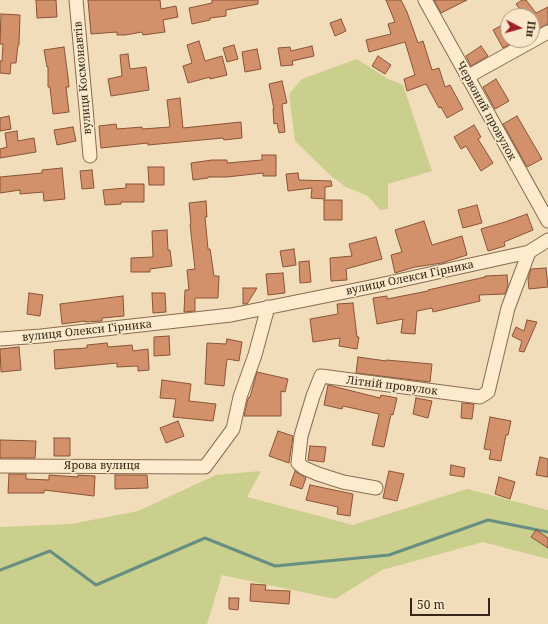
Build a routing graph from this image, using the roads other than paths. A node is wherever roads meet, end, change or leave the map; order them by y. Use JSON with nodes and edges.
{"nodes":[{"id":1,"x":76,"y":0,"type":"edge"},
{"id":2,"x":425,"y":0,"type":"edge"},
{"id":3,"x":548,"y":32,"type":"edge"},
{"id":4,"x":467,"y":77,"type":"junction"},
{"id":5,"x":90,"y":156,"type":"dead end"},
{"id":6,"x":548,"y":221,"type":"edge"},
{"id":7,"x":548,"y":240,"type":"edge"},
{"id":8,"x":529,"y":252,"type":"junction"},
{"id":9,"x":268,"y":308,"type":"junction"},
{"id":10,"x":0,"y":339,"type":"edge"},
{"id":11,"x":0,"y":466,"type":"edge"},
{"id":12,"x":376,"y":488,"type":"dead end"}],
"edges":[{"from":1,"to":5,"type":"street","name":"вулиця Космонавтів"},
{"from":2,"to":4,"type":"street","name":"Червоний провулок"},
{"from":3,"to":4,"type":"street"},
{"from":4,"to":6,"type":"street","name":"Червоний провулок"},
{"from":7,"to":8,"type":"street","name":"вулиця Олекси Гірника"},
{"from":8,"to":9,"type":"street","name":"вулиця Олекси Гірника"},
{"from":8,"to":12,"type":"street","name":"Літній провулок"},
{"from":9,"to":10,"type":"street","name":"вулиця Олекси Гірника"},
{"from":9,"to":11,"type":"street","name":"Ярова вулиця"}]}
